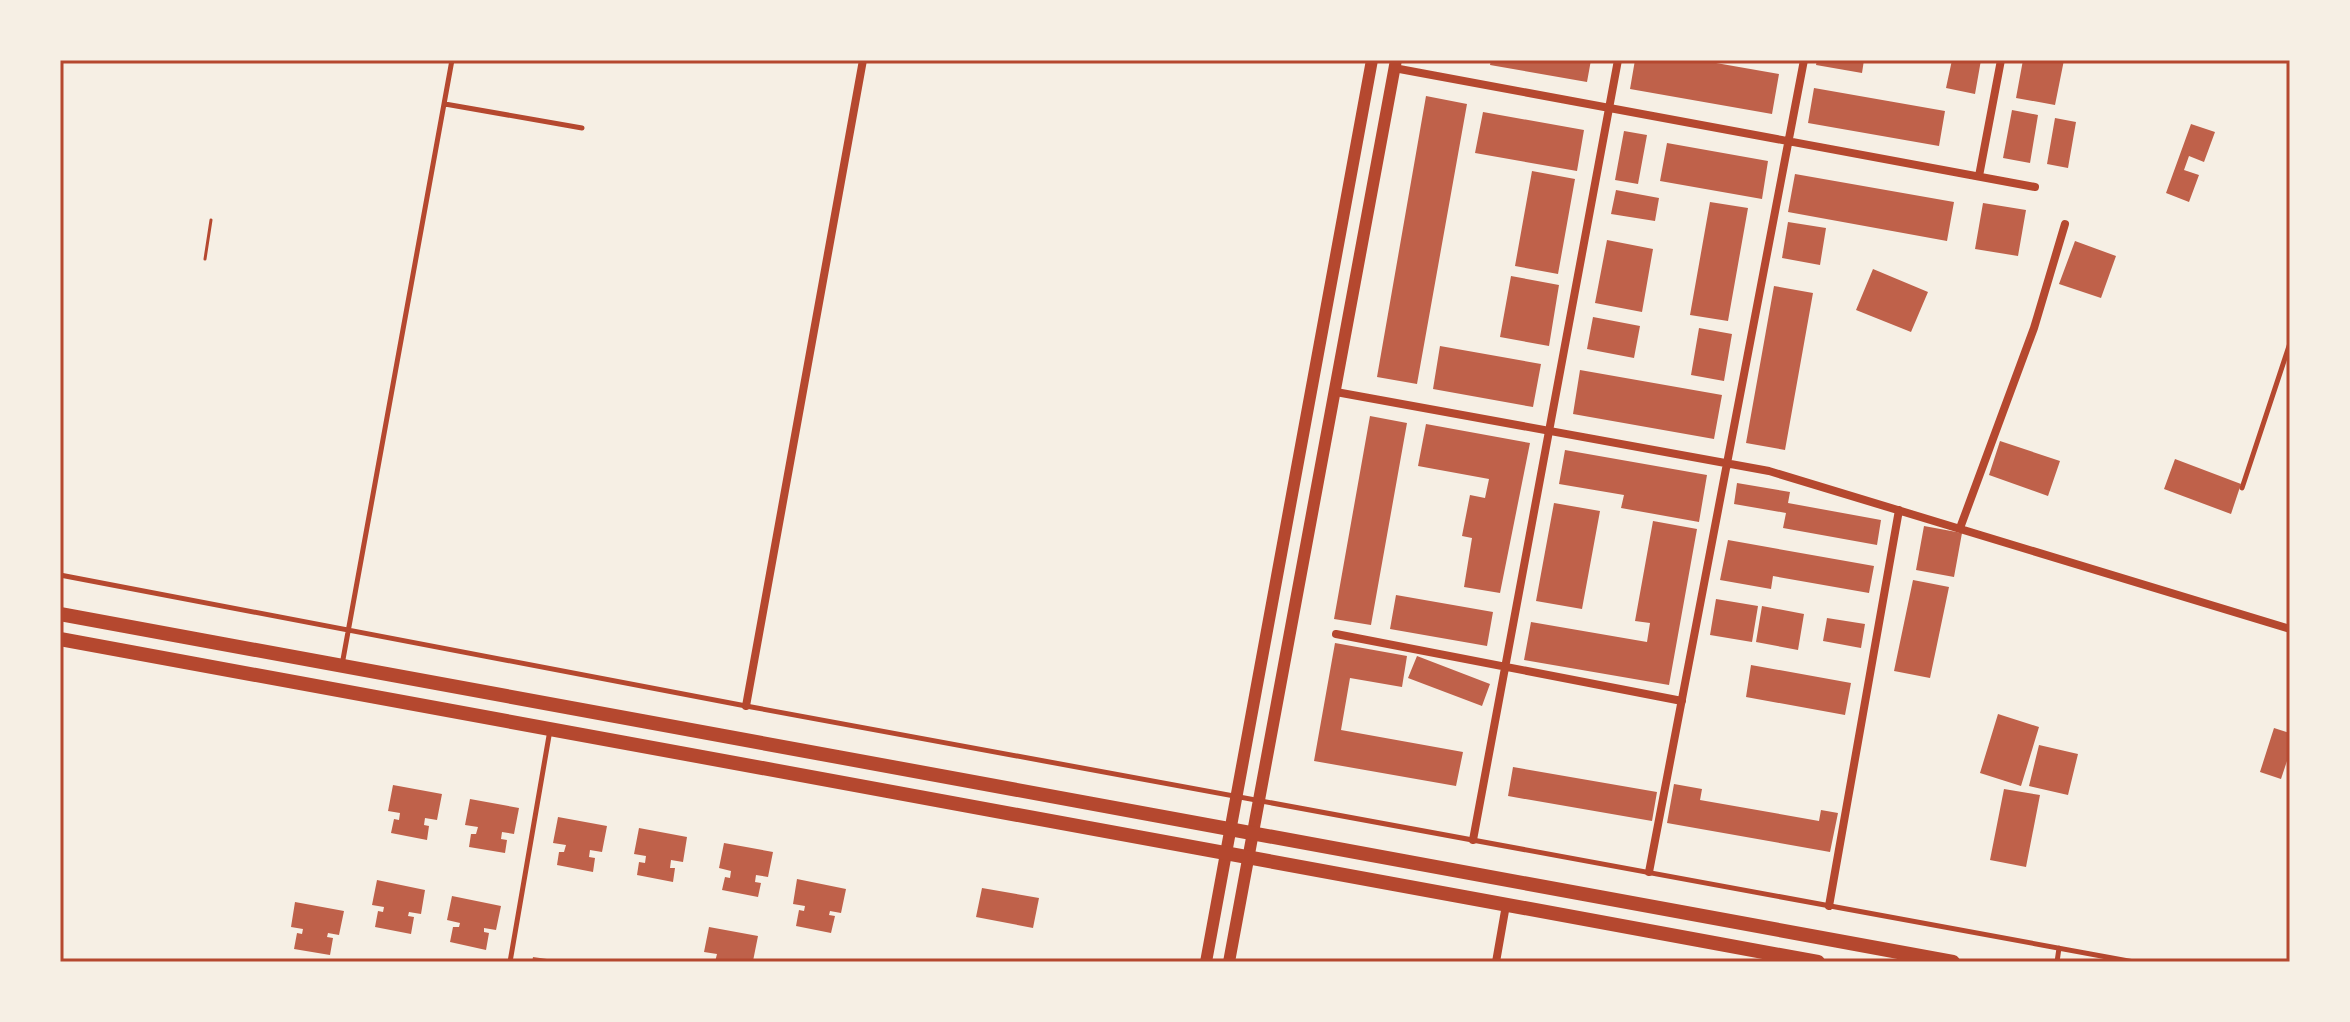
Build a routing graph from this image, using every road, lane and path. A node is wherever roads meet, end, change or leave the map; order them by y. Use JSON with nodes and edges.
{"nodes":[{"id":1,"x":452,"y":60,"type":"edge"},
{"id":2,"x":863,"y":60,"type":"edge"},
{"id":3,"x":1372,"y":60,"type":"edge"},
{"id":4,"x":1618,"y":60,"type":"edge"},
{"id":5,"x":1804,"y":60,"type":"edge"},
{"id":6,"x":2001,"y":60,"type":"edge"},
{"id":7,"x":1395,"y":64,"type":"edge"},
{"id":8,"x":445,"y":104,"type":"junction"},
{"id":9,"x":1609,"y":107,"type":"junction"},
{"id":10,"x":582,"y":128,"type":"dead end"},
{"id":11,"x":1789,"y":139,"type":"junction"},
{"id":12,"x":1979,"y":176,"type":"junction"},
{"id":13,"x":2035,"y":187,"type":"dead end"},
{"id":14,"x":211,"y":220,"type":"dead end"},
{"id":15,"x":2065,"y":224,"type":"dead end"},
{"id":16,"x":205,"y":259,"type":"dead end"},
{"id":17,"x":2290,"y":343,"type":"edge"},
{"id":18,"x":1336,"y":392,"type":"junction"},
{"id":19,"x":1549,"y":431,"type":"junction"},
{"id":20,"x":1727,"y":463,"type":"junction"},
{"id":21,"x":2242,"y":488,"type":"dead end"},
{"id":22,"x":1899,"y":510,"type":"junction"},
{"id":23,"x":1960,"y":528,"type":"junction"},
{"id":24,"x":60,"y":575,"type":"edge"},
{"id":25,"x":60,"y":614,"type":"edge"},
{"id":26,"x":2290,"y":629,"type":"edge"},
{"id":27,"x":348,"y":630,"type":"junction"},
{"id":28,"x":1336,"y":634,"type":"dead end"},
{"id":29,"x":60,"y":639,"type":"edge"},
{"id":30,"x":1506,"y":664,"type":"junction"},
{"id":31,"x":342,"y":666,"type":"junction"},
{"id":32,"x":1682,"y":701,"type":"junction"},
{"id":33,"x":746,"y":706,"type":"junction"},
{"id":34,"x":550,"y":729,"type":"junction"},
{"id":35,"x":1237,"y":796,"type":"junction"},
{"id":36,"x":1261,"y":800,"type":"junction"},
{"id":37,"x":1231,"y":829,"type":"junction"},
{"id":38,"x":1254,"y":834,"type":"junction"},
{"id":39,"x":1473,"y":840,"type":"junction"},
{"id":40,"x":1226,"y":853,"type":"junction"},
{"id":41,"x":1250,"y":858,"type":"junction"},
{"id":42,"x":1649,"y":872,"type":"junction"},
{"id":43,"x":1506,"y":905,"type":"junction"},
{"id":44,"x":1829,"y":906,"type":"junction"},
{"id":45,"x":2059,"y":948,"type":"junction"},
{"id":46,"x":510,"y":962,"type":"edge"},
{"id":47,"x":1206,"y":962,"type":"edge"},
{"id":48,"x":1229,"y":962,"type":"edge"},
{"id":49,"x":1496,"y":962,"type":"edge"},
{"id":50,"x":1818,"y":962,"type":"edge"},
{"id":51,"x":1953,"y":962,"type":"edge"},
{"id":52,"x":2057,"y":962,"type":"edge"},
{"id":53,"x":2134,"y":962,"type":"edge"}],
"edges":[{"from":1,"to":8,"type":"lane"},
{"from":2,"to":33,"type":"street"},
{"from":3,"to":35,"type":"street"},
{"from":4,"to":9,"type":"street"},
{"from":5,"to":11,"type":"street"},
{"from":6,"to":12,"type":"street"},
{"from":7,"to":9,"type":"street"},
{"from":7,"to":18,"type":"street"},
{"from":8,"to":10,"type":"lane"},
{"from":8,"to":27,"type":"lane"},
{"from":9,"to":11,"type":"street"},
{"from":9,"to":19,"type":"street"},
{"from":11,"to":12,"type":"street"},
{"from":11,"to":20,"type":"street"},
{"from":12,"to":13,"type":"street"},
{"from":14,"to":16,"type":"path"},
{"from":15,"to":23,"type":"street"},
{"from":17,"to":21,"type":"lane"},
{"from":18,"to":19,"type":"street"},
{"from":18,"to":36,"type":"street"},
{"from":19,"to":20,"type":"street"},
{"from":19,"to":30,"type":"street"},
{"from":20,"to":22,"type":"street"},
{"from":20,"to":32,"type":"street"},
{"from":22,"to":23,"type":"street"},
{"from":22,"to":44,"type":"street"},
{"from":23,"to":26,"type":"street"},
{"from":24,"to":27,"type":"lane"},
{"from":25,"to":31,"type":"main road"},
{"from":27,"to":31,"type":"lane"},
{"from":27,"to":33,"type":"lane"},
{"from":28,"to":30,"type":"street"},
{"from":29,"to":34,"type":"main road"},
{"from":30,"to":32,"type":"street"},
{"from":30,"to":39,"type":"street"},
{"from":31,"to":37,"type":"main road"},
{"from":32,"to":42,"type":"street"},
{"from":33,"to":35,"type":"lane"},
{"from":34,"to":40,"type":"main road"},
{"from":34,"to":46,"type":"lane"},
{"from":35,"to":36,"type":"lane"},
{"from":35,"to":37,"type":"street"},
{"from":36,"to":38,"type":"street"},
{"from":36,"to":39,"type":"lane"},
{"from":37,"to":38,"type":"main road"},
{"from":37,"to":40,"type":"street"},
{"from":38,"to":41,"type":"street"},
{"from":38,"to":51,"type":"main road"},
{"from":39,"to":42,"type":"lane"},
{"from":40,"to":41,"type":"main road"},
{"from":40,"to":47,"type":"street"},
{"from":41,"to":43,"type":"main road"},
{"from":41,"to":48,"type":"street"},
{"from":42,"to":44,"type":"lane"},
{"from":43,"to":49,"type":"street"},
{"from":43,"to":50,"type":"main road"},
{"from":44,"to":45,"type":"lane"},
{"from":45,"to":52,"type":"lane"},
{"from":45,"to":53,"type":"lane"}]}
